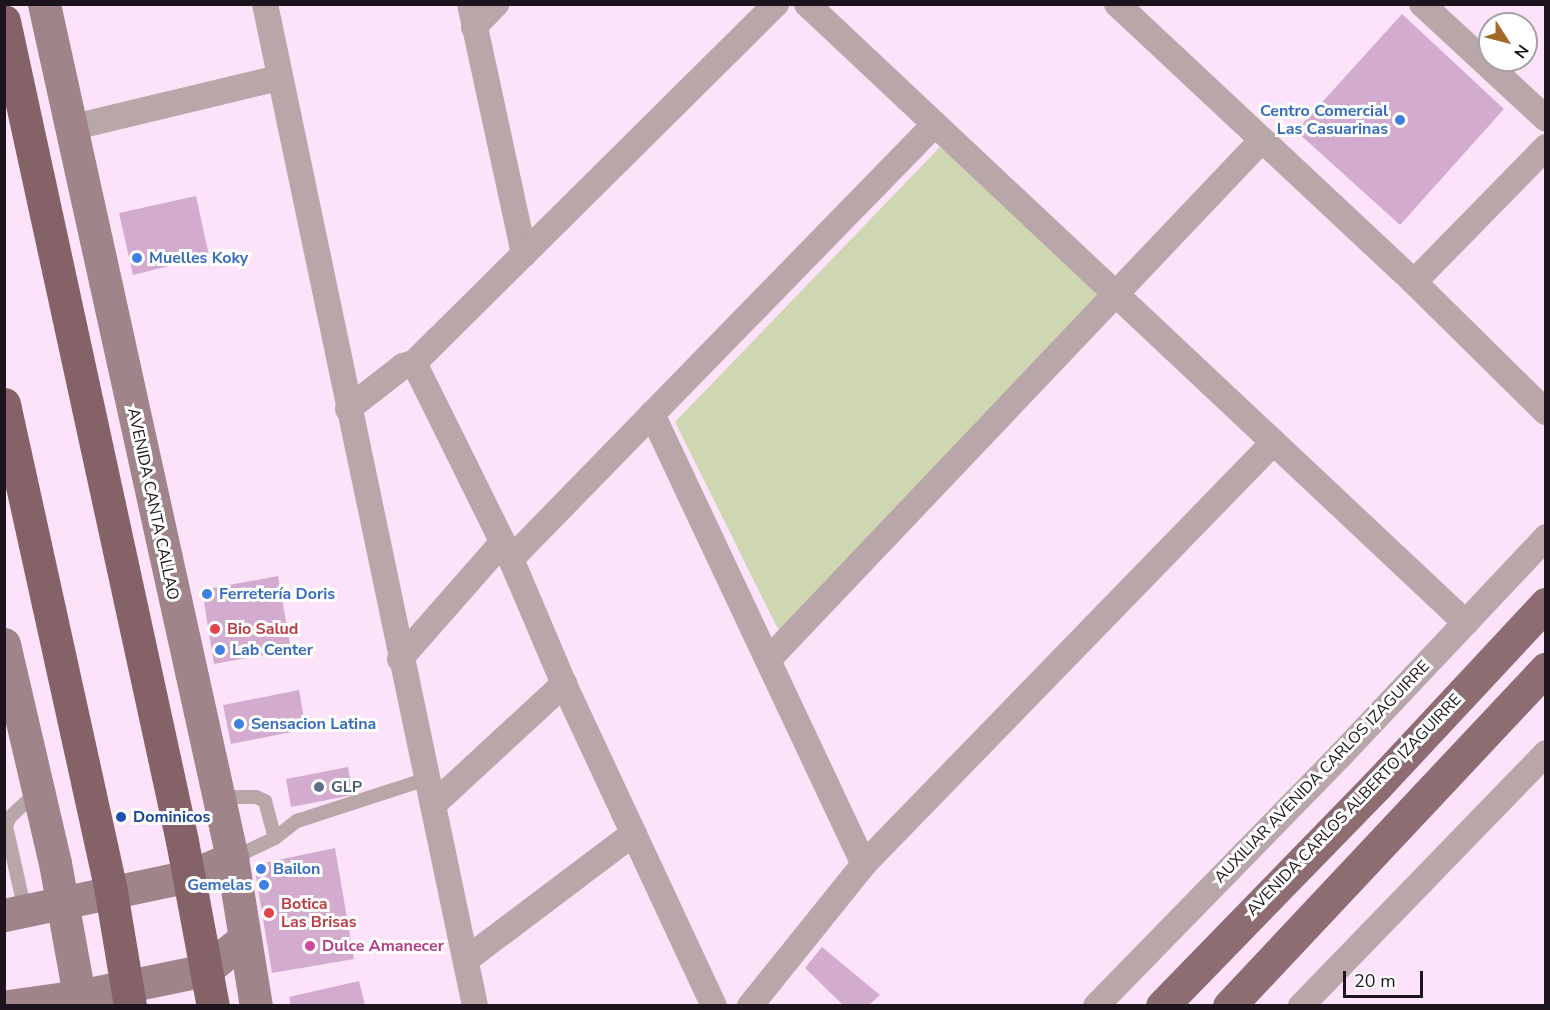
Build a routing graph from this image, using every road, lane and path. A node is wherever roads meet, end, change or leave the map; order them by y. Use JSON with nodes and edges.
{"nodes":[{"id":1,"x":44,"y":4,"type":"edge"},
{"id":2,"x":265,"y":4,"type":"edge"},
{"id":3,"x":496,"y":4,"type":"edge"},
{"id":4,"x":776,"y":4,"type":"edge"},
{"id":5,"x":807,"y":4,"type":"edge"},
{"id":6,"x":1117,"y":4,"type":"edge"},
{"id":7,"x":1422,"y":4,"type":"edge"},
{"id":8,"x":472,"y":16,"type":"edge"},
{"id":9,"x":4,"y":21,"type":"edge"},
{"id":10,"x":279,"y":78,"type":"junction"},
{"id":11,"x":1545,"y":119,"type":"edge"},
{"id":12,"x":935,"y":124,"type":"junction"},
{"id":13,"x":70,"y":128,"type":"junction"},
{"id":14,"x":1262,"y":140,"type":"junction"},
{"id":15,"x":1545,"y":147,"type":"edge"},
{"id":16,"x":524,"y":254,"type":"junction"},
{"id":17,"x":1414,"y":282,"type":"junction"},
{"id":18,"x":1116,"y":294,"type":"junction"},
{"id":19,"x":414,"y":363,"type":"junction"},
{"id":20,"x":4,"y":404,"type":"edge"},
{"id":21,"x":348,"y":409,"type":"junction"},
{"id":22,"x":1545,"y":412,"type":"edge"},
{"id":23,"x":652,"y":414,"type":"junction"},
{"id":24,"x":1274,"y":442,"type":"junction"},
{"id":25,"x":1545,"y":537,"type":"edge"},
{"id":26,"x":506,"y":551,"type":"junction"},
{"id":27,"x":1545,"y":604,"type":"edge"},
{"id":28,"x":1466,"y":623,"type":"junction"},
{"id":29,"x":4,"y":644,"type":"edge"},
{"id":30,"x":400,"y":658,"type":"junction"},
{"id":31,"x":768,"y":660,"type":"junction"},
{"id":32,"x":1545,"y":668,"type":"edge"},
{"id":33,"x":564,"y":684,"type":"junction"},
{"id":34,"x":1545,"y":753,"type":"edge"},
{"id":35,"x":1377,"y":785,"type":"junction"},
{"id":36,"x":432,"y":790,"type":"junction"},
{"id":37,"x":39,"y":791,"type":"junction"},
{"id":38,"x":218,"y":798,"type":"junction"},
{"id":39,"x":1406,"y":814,"type":"junction"},
{"id":40,"x":634,"y":833,"type":"junction"},
{"id":41,"x":275,"y":838,"type":"junction"},
{"id":42,"x":232,"y":858,"type":"junction"},
{"id":43,"x":864,"y":864,"type":"junction"},
{"id":44,"x":189,"y":876,"type":"junction"},
{"id":45,"x":111,"y":892,"type":"junction"},
{"id":46,"x":62,"y":902,"type":"junction"},
{"id":47,"x":15,"y":913,"type":"edge"},
{"id":48,"x":245,"y":938,"type":"junction"},
{"id":49,"x":466,"y":959,"type":"junction"},
{"id":50,"x":206,"y":970,"type":"junction"},
{"id":51,"x":129,"y":996,"type":"edge"},
{"id":52,"x":80,"y":1001,"type":"edge"},
{"id":53,"x":8,"y":1005,"type":"edge"},
{"id":54,"x":213,"y":1005,"type":"edge"},
{"id":55,"x":256,"y":1005,"type":"edge"},
{"id":56,"x":475,"y":1005,"type":"edge"},
{"id":57,"x":714,"y":1005,"type":"edge"},
{"id":58,"x":750,"y":1005,"type":"edge"},
{"id":59,"x":1096,"y":1005,"type":"edge"},
{"id":60,"x":1162,"y":1005,"type":"edge"},
{"id":61,"x":1229,"y":1005,"type":"edge"},
{"id":62,"x":1301,"y":1005,"type":"edge"}],
"edges":[{"from":1,"to":13,"type":"main road","name":"AVENIDA CANTA CALLAO"},
{"from":2,"to":10,"type":"street"},
{"from":3,"to":8,"type":"street"},
{"from":4,"to":16,"type":"street"},
{"from":5,"to":12,"type":"street"},
{"from":6,"to":14,"type":"street"},
{"from":7,"to":11,"type":"street"},
{"from":8,"to":16,"type":"street"},
{"from":9,"to":44,"type":"highway"},
{"from":10,"to":13,"type":"street"},
{"from":10,"to":21,"type":"street"},
{"from":12,"to":18,"type":"street"},
{"from":12,"to":23,"type":"street"},
{"from":13,"to":38,"type":"main road","name":"AVENIDA CANTA CALLAO"},
{"from":14,"to":17,"type":"street"},
{"from":14,"to":18,"type":"street"},
{"from":15,"to":17,"type":"street"},
{"from":16,"to":19,"type":"street"},
{"from":17,"to":22,"type":"street"},
{"from":18,"to":24,"type":"street"},
{"from":18,"to":31,"type":"street"},
{"from":19,"to":21,"type":"street"},
{"from":19,"to":26,"type":"street"},
{"from":20,"to":45,"type":"highway"},
{"from":21,"to":30,"type":"street"},
{"from":23,"to":26,"type":"street"},
{"from":23,"to":31,"type":"street"},
{"from":24,"to":28,"type":"street"},
{"from":24,"to":43,"type":"street"},
{"from":25,"to":28,"type":"street","name":"AUXILIAR AVENIDA CARLOS IZAGUIRRE"},
{"from":26,"to":30,"type":"street"},
{"from":26,"to":33,"type":"street"},
{"from":27,"to":35,"type":"main road","name":"AVENIDA CARLOS ALBERTO IZAGUIRRE"},
{"from":28,"to":59,"type":"street","name":"AUXILIAR AVENIDA CARLOS IZAGUIRRE"},
{"from":29,"to":37,"type":"main road"},
{"from":30,"to":36,"type":"street"},
{"from":31,"to":43,"type":"street"},
{"from":32,"to":39,"type":"main road"},
{"from":33,"to":36,"type":"street"},
{"from":33,"to":40,"type":"street"},
{"from":34,"to":62,"type":"street"},
{"from":35,"to":39,"type":"main road"},
{"from":35,"to":60,"type":"main road","name":"AVENIDA CARLOS ALBERTO IZAGUIRRE"},
{"from":36,"to":41,"type":"lane"},
{"from":36,"to":49,"type":"street"},
{"from":37,"to":46,"type":"main road"},
{"from":37,"to":47,"type":"lane"},
{"from":38,"to":41,"type":"lane"},
{"from":38,"to":42,"type":"main road","name":"AVENIDA CANTA CALLAO"},
{"from":39,"to":61,"type":"main road"},
{"from":40,"to":49,"type":"street"},
{"from":40,"to":57,"type":"street"},
{"from":41,"to":42,"type":"lane"},
{"from":42,"to":44,"type":"main road"},
{"from":42,"to":48,"type":"main road","name":"AVENIDA CANTA CALLAO"},
{"from":43,"to":58,"type":"street"},
{"from":44,"to":45,"type":"main road"},
{"from":44,"to":50,"type":"highway"},
{"from":45,"to":46,"type":"main road"},
{"from":45,"to":51,"type":"highway"},
{"from":46,"to":47,"type":"main road"},
{"from":46,"to":52,"type":"main road"},
{"from":48,"to":50,"type":"main road"},
{"from":48,"to":55,"type":"main road","name":"AVENIDA CANTA CALLAO"},
{"from":49,"to":56,"type":"street"},
{"from":50,"to":51,"type":"main road"},
{"from":50,"to":54,"type":"highway"},
{"from":51,"to":52,"type":"main road"},
{"from":52,"to":53,"type":"main road"}]}
